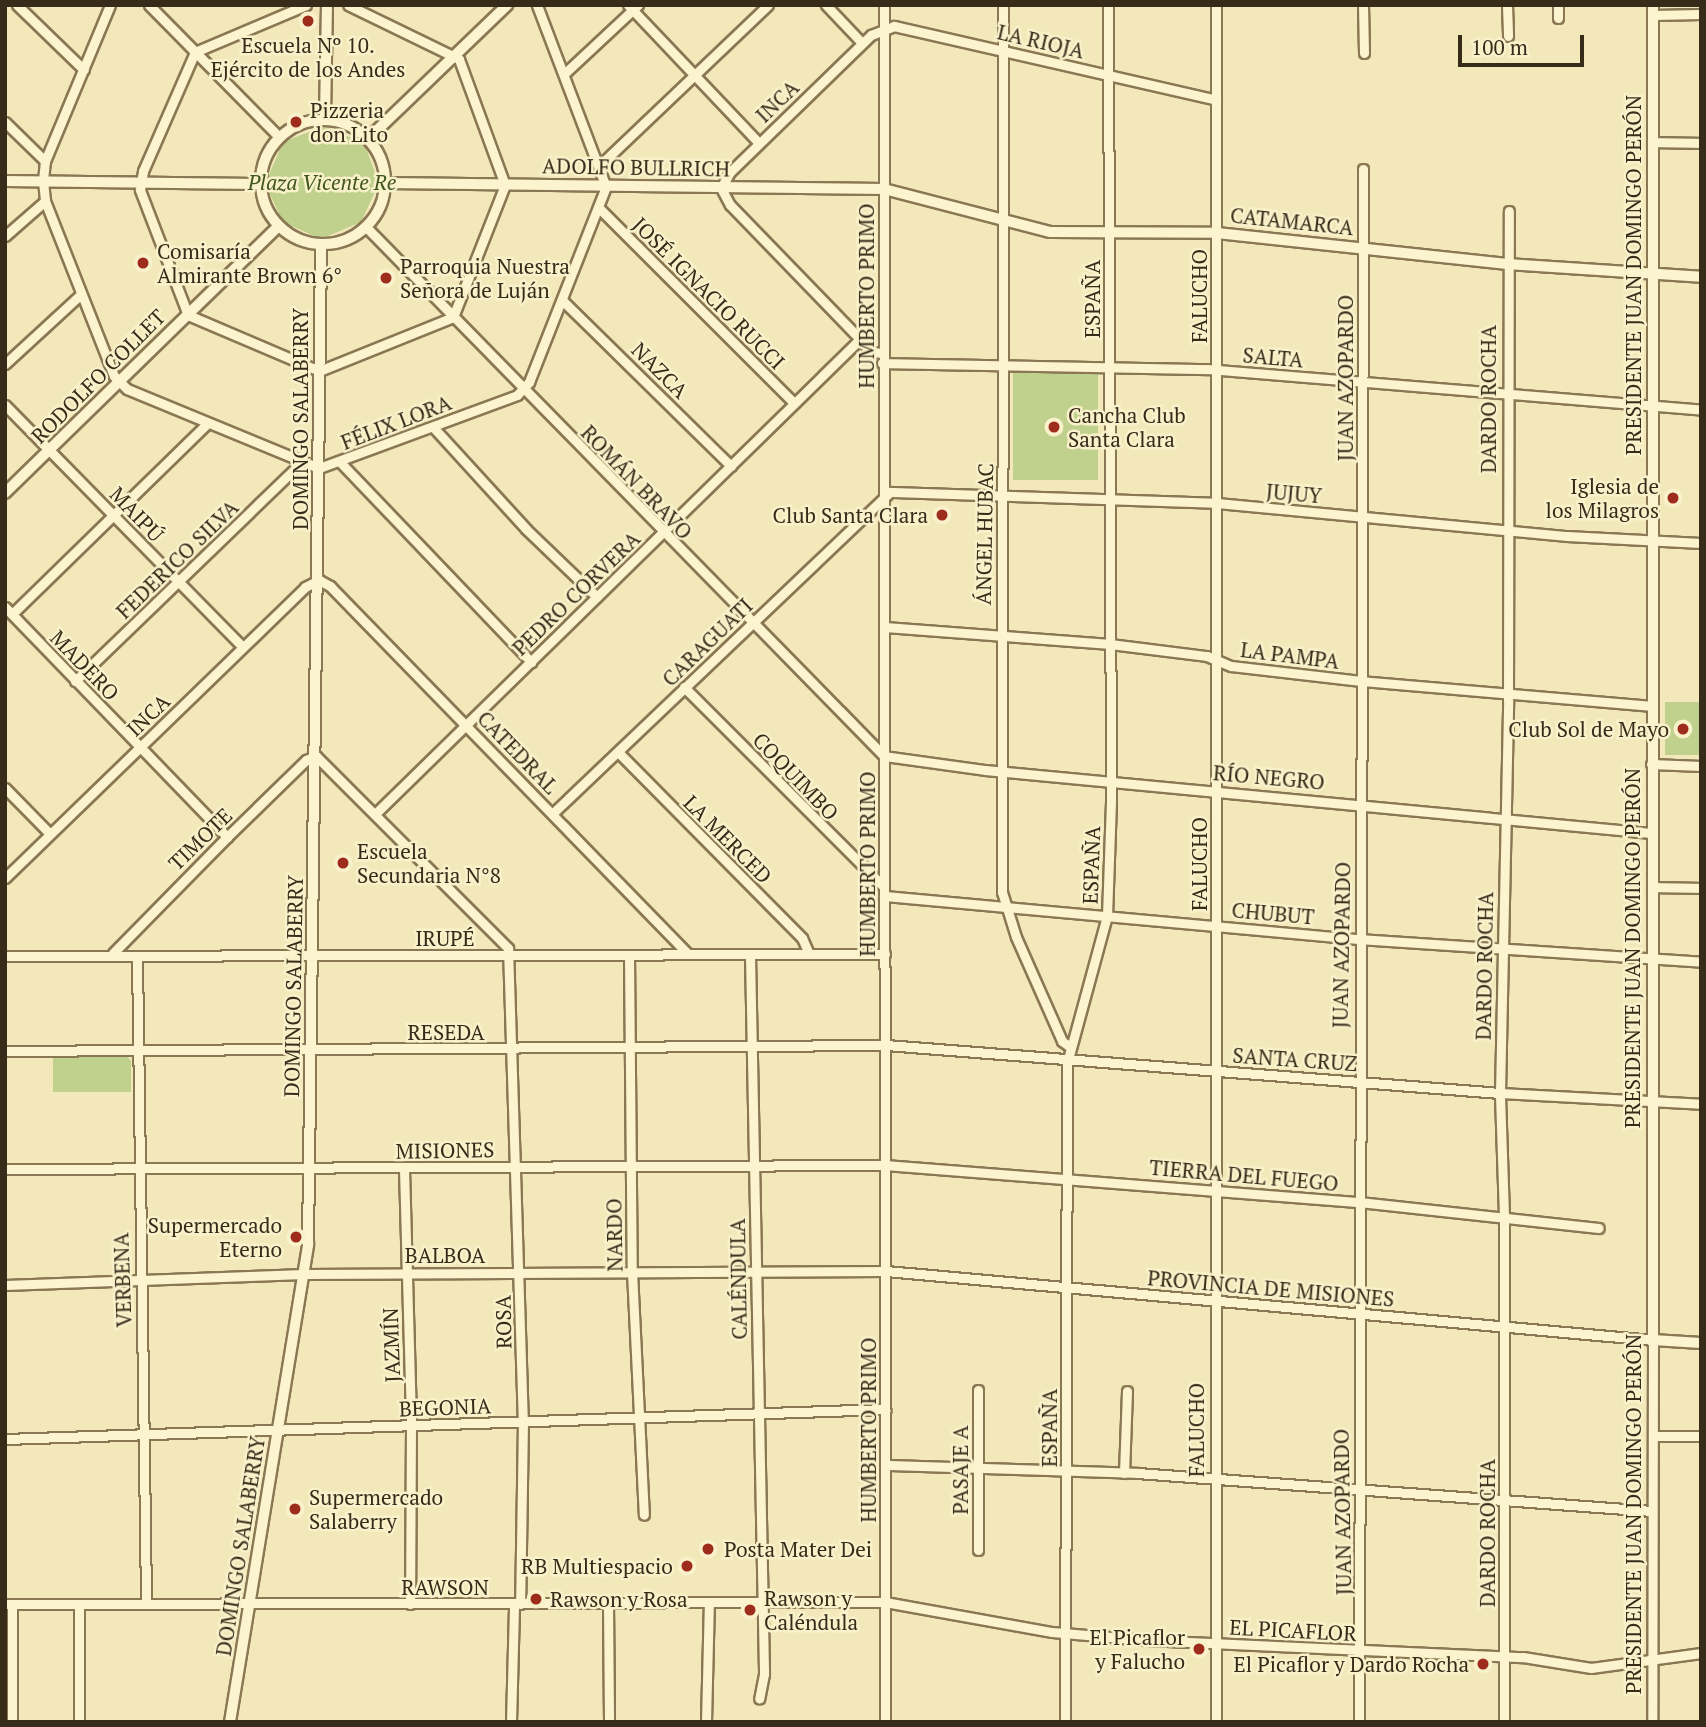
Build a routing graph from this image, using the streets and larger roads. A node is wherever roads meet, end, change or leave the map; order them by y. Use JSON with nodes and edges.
{"nodes":[{"id":1,"x":17,"y":5,"type":"edge"},
{"id":2,"x":110,"y":5,"type":"edge"},
{"id":3,"x":149,"y":5,"type":"edge"},
{"id":4,"x":306,"y":5,"type":"edge"},
{"id":5,"x":327,"y":5,"type":"edge"},
{"id":6,"x":348,"y":5,"type":"edge"},
{"id":7,"x":507,"y":5,"type":"edge"},
{"id":8,"x":537,"y":5,"type":"edge"},
{"id":9,"x":768,"y":5,"type":"edge"},
{"id":10,"x":825,"y":5,"type":"edge"},
{"id":11,"x":884,"y":5,"type":"edge"},
{"id":12,"x":1003,"y":5,"type":"edge"},
{"id":13,"x":1108,"y":5,"type":"edge"},
{"id":14,"x":1216,"y":5,"type":"edge"},
{"id":15,"x":1363,"y":5,"type":"edge"},
{"id":16,"x":1507,"y":5,"type":"edge"},
{"id":17,"x":1558,"y":5,"type":"edge"},
{"id":18,"x":633,"y":7,"type":"edge"},
{"id":19,"x":1653,"y":10,"type":"edge"},
{"id":20,"x":1701,"y":14,"type":"edge"},
{"id":21,"x":1558,"y":18,"type":"dead end"},
{"id":22,"x":884,"y":28,"type":"junction"},
{"id":23,"x":1508,"y":36,"type":"dead end"},
{"id":24,"x":862,"y":43,"type":"junction"},
{"id":25,"x":1003,"y":50,"type":"junction"},
{"id":26,"x":195,"y":52,"type":"junction"},
{"id":27,"x":1364,"y":53,"type":"dead end"},
{"id":28,"x":456,"y":55,"type":"junction"},
{"id":29,"x":84,"y":70,"type":"junction"},
{"id":30,"x":565,"y":73,"type":"junction"},
{"id":31,"x":1108,"y":74,"type":"junction"},
{"id":32,"x":695,"y":76,"type":"junction"},
{"id":33,"x":1216,"y":100,"type":"junction"},
{"id":34,"x":325,"y":118,"type":"junction"},
{"id":35,"x":5,"y":122,"type":"edge"},
{"id":36,"x":278,"y":136,"type":"junction"},
{"id":37,"x":369,"y":138,"type":"junction"},
{"id":38,"x":1652,"y":142,"type":"junction"},
{"id":39,"x":759,"y":143,"type":"junction"},
{"id":40,"x":1701,"y":143,"type":"edge"},
{"id":41,"x":45,"y":161,"type":"junction"},
{"id":42,"x":600,"y":165,"type":"junction"},
{"id":43,"x":1363,"y":169,"type":"dead end"},
{"id":44,"x":5,"y":181,"type":"edge"},
{"id":45,"x":43,"y":181,"type":"junction"},
{"id":46,"x":140,"y":183,"type":"junction"},
{"id":47,"x":387,"y":183,"type":"junction"},
{"id":48,"x":258,"y":184,"type":"junction"},
{"id":49,"x":505,"y":185,"type":"junction"},
{"id":50,"x":606,"y":187,"type":"junction"},
{"id":51,"x":722,"y":188,"type":"junction"},
{"id":52,"x":884,"y":189,"type":"junction"},
{"id":53,"x":45,"y":201,"type":"junction"},
{"id":54,"x":599,"y":208,"type":"junction"},
{"id":55,"x":1509,"y":211,"type":"dead end"},
{"id":56,"x":1002,"y":223,"type":"junction"},
{"id":57,"x":277,"y":228,"type":"junction"},
{"id":58,"x":368,"y":229,"type":"junction"},
{"id":59,"x":1217,"y":233,"type":"junction"},
{"id":60,"x":1109,"y":235,"type":"junction"},
{"id":61,"x":5,"y":236,"type":"edge"},
{"id":62,"x":321,"y":245,"type":"junction"},
{"id":63,"x":1363,"y":248,"type":"junction"},
{"id":64,"x":1507,"y":264,"type":"junction"},
{"id":65,"x":1653,"y":275,"type":"junction"},
{"id":66,"x":1701,"y":277,"type":"edge"},
{"id":67,"x":81,"y":294,"type":"junction"},
{"id":68,"x":562,"y":300,"type":"junction"},
{"id":69,"x":188,"y":315,"type":"junction"},
{"id":70,"x":453,"y":317,"type":"junction"},
{"id":71,"x":860,"y":339,"type":"junction"},
{"id":72,"x":882,"y":358,"type":"junction"},
{"id":73,"x":5,"y":364,"type":"edge"},
{"id":74,"x":1002,"y":366,"type":"junction"},
{"id":75,"x":1110,"y":368,"type":"junction"},
{"id":76,"x":319,"y":370,"type":"junction"},
{"id":77,"x":1217,"y":370,"type":"junction"},
{"id":78,"x":118,"y":382,"type":"junction"},
{"id":79,"x":1362,"y":383,"type":"junction"},
{"id":80,"x":524,"y":389,"type":"junction"},
{"id":81,"x":1505,"y":395,"type":"junction"},
{"id":82,"x":794,"y":403,"type":"junction"},
{"id":83,"x":5,"y":405,"type":"edge"},
{"id":84,"x":1652,"y":408,"type":"junction"},
{"id":85,"x":1701,"y":410,"type":"edge"},
{"id":86,"x":208,"y":424,"type":"junction"},
{"id":87,"x":433,"y":427,"type":"junction"},
{"id":88,"x":50,"y":451,"type":"junction"},
{"id":89,"x":340,"y":462,"type":"junction"},
{"id":90,"x":302,"y":463,"type":"junction"},
{"id":91,"x":731,"y":466,"type":"junction"},
{"id":92,"x":319,"y":468,"type":"junction"},
{"id":93,"x":5,"y":493,"type":"edge"},
{"id":94,"x":884,"y":494,"type":"junction"},
{"id":95,"x":1002,"y":494,"type":"junction"},
{"id":96,"x":1109,"y":498,"type":"junction"},
{"id":97,"x":1216,"y":503,"type":"junction"},
{"id":98,"x":114,"y":515,"type":"junction"},
{"id":99,"x":1361,"y":516,"type":"junction"},
{"id":100,"x":1505,"y":529,"type":"junction"},
{"id":101,"x":662,"y":534,"type":"junction"},
{"id":102,"x":1652,"y":542,"type":"junction"},
{"id":103,"x":1701,"y":543,"type":"edge"},
{"id":104,"x":319,"y":580,"type":"junction"},
{"id":105,"x":178,"y":582,"type":"junction"},
{"id":106,"x":597,"y":597,"type":"junction"},
{"id":107,"x":9,"y":611,"type":"edge"},
{"id":108,"x":751,"y":624,"type":"junction"},
{"id":109,"x":885,"y":627,"type":"junction"},
{"id":110,"x":1000,"y":636,"type":"junction"},
{"id":111,"x":1110,"y":644,"type":"junction"},
{"id":112,"x":243,"y":648,"type":"junction"},
{"id":113,"x":1216,"y":660,"type":"junction"},
{"id":114,"x":531,"y":662,"type":"junction"},
{"id":115,"x":75,"y":681,"type":"junction"},
{"id":116,"x":1360,"y":681,"type":"junction"},
{"id":117,"x":684,"y":687,"type":"junction"},
{"id":118,"x":1507,"y":693,"type":"junction"},
{"id":119,"x":1651,"y":706,"type":"junction"},
{"id":120,"x":466,"y":725,"type":"junction"},
{"id":121,"x":140,"y":748,"type":"junction"},
{"id":122,"x":618,"y":752,"type":"junction"},
{"id":123,"x":316,"y":756,"type":"junction"},
{"id":124,"x":884,"y":756,"type":"junction"},
{"id":125,"x":1651,"y":764,"type":"junction"},
{"id":126,"x":1701,"y":766,"type":"edge"},
{"id":127,"x":1002,"y":771,"type":"junction"},
{"id":128,"x":1110,"y":780,"type":"junction"},
{"id":129,"x":5,"y":788,"type":"edge"},
{"id":130,"x":1217,"y":790,"type":"junction"},
{"id":131,"x":1360,"y":803,"type":"junction"},
{"id":132,"x":376,"y":813,"type":"junction"},
{"id":133,"x":553,"y":813,"type":"junction"},
{"id":134,"x":1504,"y":817,"type":"junction"},
{"id":135,"x":1651,"y":833,"type":"junction"},
{"id":136,"x":50,"y":834,"type":"junction"},
{"id":137,"x":227,"y":837,"type":"junction"},
{"id":138,"x":5,"y":878,"type":"edge"},
{"id":139,"x":1652,"y":887,"type":"junction"},
{"id":140,"x":1701,"y":888,"type":"edge"},
{"id":141,"x":884,"y":892,"type":"junction"},
{"id":142,"x":1004,"y":907,"type":"junction"},
{"id":143,"x":1107,"y":916,"type":"junction"},
{"id":144,"x":1217,"y":926,"type":"junction"},
{"id":145,"x":1359,"y":939,"type":"junction"},
{"id":146,"x":1502,"y":949,"type":"junction"},
{"id":147,"x":113,"y":953,"type":"junction"},
{"id":148,"x":688,"y":954,"type":"junction"},
{"id":149,"x":810,"y":954,"type":"junction"},
{"id":150,"x":885,"y":954,"type":"junction"},
{"id":151,"x":629,"y":955,"type":"junction"},
{"id":152,"x":750,"y":955,"type":"junction"},
{"id":153,"x":5,"y":956,"type":"edge"},
{"id":154,"x":136,"y":956,"type":"junction"},
{"id":155,"x":312,"y":956,"type":"junction"},
{"id":156,"x":511,"y":956,"type":"junction"},
{"id":157,"x":1651,"y":960,"type":"junction"},
{"id":158,"x":1701,"y":962,"type":"edge"},
{"id":159,"x":886,"y":1045,"type":"junction"},
{"id":160,"x":750,"y":1047,"type":"junction"},
{"id":161,"x":1070,"y":1047,"type":"junction"},
{"id":162,"x":629,"y":1048,"type":"junction"},
{"id":163,"x":513,"y":1049,"type":"junction"},
{"id":164,"x":5,"y":1051,"type":"edge"},
{"id":165,"x":136,"y":1051,"type":"junction"},
{"id":166,"x":312,"y":1051,"type":"junction"},
{"id":167,"x":1068,"y":1058,"type":"junction"},
{"id":168,"x":1217,"y":1070,"type":"junction"},
{"id":169,"x":1357,"y":1081,"type":"junction"},
{"id":170,"x":1500,"y":1093,"type":"junction"},
{"id":171,"x":1653,"y":1103,"type":"junction"},
{"id":172,"x":1701,"y":1104,"type":"edge"},
{"id":173,"x":886,"y":1165,"type":"junction"},
{"id":174,"x":631,"y":1166,"type":"junction"},
{"id":175,"x":753,"y":1166,"type":"junction"},
{"id":176,"x":516,"y":1167,"type":"junction"},
{"id":177,"x":136,"y":1168,"type":"junction"},
{"id":178,"x":5,"y":1169,"type":"edge"},
{"id":179,"x":404,"y":1169,"type":"junction"},
{"id":180,"x":311,"y":1170,"type":"junction"},
{"id":181,"x":1068,"y":1178,"type":"junction"},
{"id":182,"x":1215,"y":1190,"type":"junction"},
{"id":183,"x":1359,"y":1202,"type":"junction"},
{"id":184,"x":1504,"y":1216,"type":"junction"},
{"id":185,"x":1598,"y":1228,"type":"dead end"},
{"id":186,"x":756,"y":1271,"type":"junction"},
{"id":187,"x":886,"y":1271,"type":"junction"},
{"id":188,"x":520,"y":1272,"type":"junction"},
{"id":189,"x":632,"y":1272,"type":"junction"},
{"id":190,"x":407,"y":1273,"type":"junction"},
{"id":191,"x":304,"y":1274,"type":"junction"},
{"id":192,"x":140,"y":1281,"type":"junction"},
{"id":193,"x":5,"y":1285,"type":"edge"},
{"id":194,"x":1067,"y":1288,"type":"junction"},
{"id":195,"x":1214,"y":1301,"type":"junction"},
{"id":196,"x":1359,"y":1315,"type":"junction"},
{"id":197,"x":1505,"y":1326,"type":"junction"},
{"id":198,"x":1653,"y":1340,"type":"junction"},
{"id":199,"x":1701,"y":1343,"type":"edge"},
{"id":200,"x":978,"y":1390,"type":"dead end"},
{"id":201,"x":1127,"y":1391,"type":"dead end"},
{"id":202,"x":885,"y":1409,"type":"junction"},
{"id":203,"x":758,"y":1413,"type":"junction"},
{"id":204,"x":637,"y":1418,"type":"junction"},
{"id":205,"x":523,"y":1421,"type":"junction"},
{"id":206,"x":411,"y":1426,"type":"junction"},
{"id":207,"x":278,"y":1430,"type":"junction"},
{"id":208,"x":143,"y":1435,"type":"junction"},
{"id":209,"x":1653,"y":1436,"type":"junction"},
{"id":210,"x":1701,"y":1436,"type":"edge"},
{"id":211,"x":5,"y":1439,"type":"edge"},
{"id":212,"x":886,"y":1465,"type":"junction"},
{"id":213,"x":978,"y":1467,"type":"junction"},
{"id":214,"x":1067,"y":1470,"type":"junction"},
{"id":215,"x":1124,"y":1473,"type":"junction"},
{"id":216,"x":1213,"y":1478,"type":"junction"},
{"id":217,"x":1359,"y":1487,"type":"junction"},
{"id":218,"x":1504,"y":1500,"type":"junction"},
{"id":219,"x":1652,"y":1511,"type":"junction"},
{"id":220,"x":644,"y":1515,"type":"dead end"},
{"id":221,"x":978,"y":1550,"type":"dead end"},
{"id":222,"x":885,"y":1602,"type":"junction"},
{"id":223,"x":709,"y":1603,"type":"junction"},
{"id":224,"x":761,"y":1603,"type":"junction"},
{"id":225,"x":9,"y":1604,"type":"edge"},
{"id":226,"x":146,"y":1604,"type":"junction"},
{"id":227,"x":410,"y":1604,"type":"junction"},
{"id":228,"x":517,"y":1604,"type":"junction"},
{"id":229,"x":608,"y":1604,"type":"junction"},
{"id":230,"x":79,"y":1605,"type":"junction"},
{"id":231,"x":249,"y":1605,"type":"junction"},
{"id":232,"x":1066,"y":1634,"type":"junction"},
{"id":233,"x":1216,"y":1644,"type":"junction"},
{"id":234,"x":1360,"y":1651,"type":"junction"},
{"id":235,"x":1701,"y":1653,"type":"edge"},
{"id":236,"x":1504,"y":1657,"type":"junction"},
{"id":237,"x":1651,"y":1660,"type":"junction"},
{"id":238,"x":759,"y":1699,"type":"dead end"},
{"id":239,"x":12,"y":1722,"type":"edge"},
{"id":240,"x":79,"y":1722,"type":"edge"},
{"id":241,"x":230,"y":1722,"type":"edge"},
{"id":242,"x":511,"y":1722,"type":"edge"},
{"id":243,"x":609,"y":1722,"type":"edge"},
{"id":244,"x":706,"y":1722,"type":"edge"},
{"id":245,"x":885,"y":1722,"type":"edge"},
{"id":246,"x":1065,"y":1722,"type":"edge"},
{"id":247,"x":1216,"y":1722,"type":"edge"},
{"id":248,"x":1359,"y":1722,"type":"edge"},
{"id":249,"x":1504,"y":1722,"type":"edge"},
{"id":250,"x":1652,"y":1722,"type":"edge"}],
"edges":[{"from":1,"to":29,"type":"street"},
{"from":2,"to":29,"type":"street"},
{"from":3,"to":26,"type":"street"},
{"from":4,"to":26,"type":"street"},
{"from":5,"to":34,"type":"street"},
{"from":6,"to":28,"type":"street"},
{"from":7,"to":28,"type":"street"},
{"from":8,"to":30,"type":"street"},
{"from":9,"to":32,"type":"street"},
{"from":10,"to":24,"type":"street"},
{"from":11,"to":22,"type":"street","name":"HUMBERTO PRIMO"},
{"from":12,"to":25,"type":"street","name":"ÁNGEL HUBAC"},
{"from":13,"to":31,"type":"street","name":"ESPAÑA"},
{"from":14,"to":33,"type":"street","name":"FALUCHO"},
{"from":15,"to":27,"type":"street"},
{"from":16,"to":23,"type":"street"},
{"from":17,"to":21,"type":"street"},
{"from":18,"to":30,"type":"street"},
{"from":18,"to":32,"type":"street"},
{"from":19,"to":20,"type":"street"},
{"from":19,"to":38,"type":"street","name":"PRESIDENTE JUAN DOMINGO PERÓN"},
{"from":22,"to":24,"type":"street"},
{"from":22,"to":25,"type":"street","name":"LA RIOJA"},
{"from":22,"to":52,"type":"street","name":"HUMBERTO PRIMO"},
{"from":24,"to":39,"type":"street","name":"INCA"},
{"from":25,"to":31,"type":"street","name":"LA RIOJA"},
{"from":25,"to":56,"type":"street","name":"ÁNGEL HUBAC"},
{"from":26,"to":36,"type":"street"},
{"from":26,"to":46,"type":"street"},
{"from":28,"to":37,"type":"street"},
{"from":28,"to":49,"type":"street"},
{"from":29,"to":41,"type":"street"},
{"from":30,"to":42,"type":"street"},
{"from":31,"to":33,"type":"street","name":"LA RIOJA"},
{"from":31,"to":60,"type":"street","name":"ESPAÑA"},
{"from":32,"to":39,"type":"street"},
{"from":32,"to":42,"type":"street"},
{"from":33,"to":59,"type":"street","name":"FALUCHO"},
{"from":34,"to":36,"type":"street"},
{"from":34,"to":37,"type":"street"},
{"from":35,"to":41,"type":"street"},
{"from":36,"to":48,"type":"street"},
{"from":37,"to":47,"type":"street"},
{"from":38,"to":40,"type":"street"},
{"from":38,"to":65,"type":"street","name":"PRESIDENTE JUAN DOMINGO PERÓN"},
{"from":39,"to":51,"type":"street","name":"INCA"},
{"from":41,"to":45,"type":"street"},
{"from":42,"to":50,"type":"street"},
{"from":43,"to":63,"type":"street","name":"JUAN AZOPARDO"},
{"from":44,"to":45,"type":"street"},
{"from":45,"to":46,"type":"street"},
{"from":45,"to":53,"type":"street"},
{"from":46,"to":48,"type":"street"},
{"from":46,"to":69,"type":"street"},
{"from":47,"to":49,"type":"street","name":"ADOLFO BULLRICH"},
{"from":47,"to":58,"type":"street"},
{"from":48,"to":57,"type":"street"},
{"from":49,"to":50,"type":"street","name":"ADOLFO BULLRICH"},
{"from":49,"to":70,"type":"street"},
{"from":50,"to":51,"type":"street","name":"ADOLFO BULLRICH"},
{"from":50,"to":54,"type":"street"},
{"from":51,"to":52,"type":"street","name":"ADOLFO BULLRICH"},
{"from":51,"to":71,"type":"street"},
{"from":52,"to":56,"type":"street","name":"CATAMARCA"},
{"from":52,"to":72,"type":"street","name":"HUMBERTO PRIMO"},
{"from":53,"to":61,"type":"street"},
{"from":53,"to":67,"type":"street"},
{"from":54,"to":68,"type":"street"},
{"from":54,"to":82,"type":"street","name":"JOSÉ IGNACIO RUCCI"},
{"from":55,"to":64,"type":"street","name":"DARDO ROCHA"},
{"from":56,"to":60,"type":"street","name":"CATAMARCA"},
{"from":56,"to":74,"type":"street","name":"ÁNGEL HUBAC"},
{"from":57,"to":62,"type":"street"},
{"from":57,"to":69,"type":"street","name":"RODOLFO COLLET"},
{"from":58,"to":62,"type":"street"},
{"from":58,"to":70,"type":"street","name":"ROMÁN BRAVO"},
{"from":59,"to":60,"type":"street","name":"CATAMARCA"},
{"from":59,"to":63,"type":"street","name":"CATAMARCA"},
{"from":59,"to":77,"type":"street","name":"FALUCHO"},
{"from":60,"to":75,"type":"street","name":"ESPAÑA"},
{"from":62,"to":76,"type":"street","name":"DOMINGO SALABERRY"},
{"from":63,"to":64,"type":"street","name":"CATAMARCA"},
{"from":63,"to":79,"type":"street","name":"JUAN AZOPARDO"},
{"from":64,"to":65,"type":"street","name":"CATAMARCA"},
{"from":64,"to":81,"type":"street","name":"DARDO ROCHA"},
{"from":65,"to":66,"type":"street","name":"CATAMARCA"},
{"from":65,"to":84,"type":"street","name":"PRESIDENTE JUAN DOMINGO PERÓN"},
{"from":67,"to":73,"type":"street"},
{"from":67,"to":78,"type":"street"},
{"from":68,"to":80,"type":"street"},
{"from":68,"to":91,"type":"street","name":"NAZCA"},
{"from":69,"to":76,"type":"street"},
{"from":69,"to":78,"type":"street","name":"RODOLFO COLLET"},
{"from":70,"to":76,"type":"street"},
{"from":70,"to":80,"type":"street","name":"ROMÁN BRAVO"},
{"from":71,"to":72,"type":"street"},
{"from":71,"to":82,"type":"street","name":"PEDRO CORVERA"},
{"from":72,"to":74,"type":"street","name":"SALTA"},
{"from":72,"to":94,"type":"street","name":"HUMBERTO PRIMO"},
{"from":74,"to":75,"type":"street","name":"SALTA"},
{"from":74,"to":95,"type":"street","name":"ÁNGEL HUBAC"},
{"from":75,"to":77,"type":"street","name":"SALTA"},
{"from":75,"to":96,"type":"street","name":"ESPAÑA"},
{"from":76,"to":92,"type":"street","name":"DOMINGO SALABERRY"},
{"from":77,"to":79,"type":"street","name":"SALTA"},
{"from":77,"to":97,"type":"street","name":"FALUCHO"},
{"from":78,"to":86,"type":"street","name":"FÉLIX LORA"},
{"from":78,"to":88,"type":"street","name":"RODOLFO COLLET"},
{"from":79,"to":81,"type":"street","name":"SALTA"},
{"from":79,"to":99,"type":"street","name":"JUAN AZOPARDO"},
{"from":80,"to":87,"type":"street","name":"FÉLIX LORA"},
{"from":80,"to":101,"type":"street","name":"ROMÁN BRAVO"},
{"from":81,"to":84,"type":"street","name":"SALTA"},
{"from":81,"to":100,"type":"street","name":"DARDO ROCHA"},
{"from":82,"to":91,"type":"street","name":"PEDRO CORVERA"},
{"from":83,"to":88,"type":"street","name":"MAIPÚ"},
{"from":84,"to":85,"type":"street","name":"SALTA"},
{"from":84,"to":102,"type":"street","name":"PRESIDENTE JUAN DOMINGO PERÓN"},
{"from":86,"to":90,"type":"street","name":"FÉLIX LORA"},
{"from":86,"to":98,"type":"street"},
{"from":87,"to":89,"type":"street","name":"FÉLIX LORA"},
{"from":87,"to":106,"type":"street"},
{"from":88,"to":93,"type":"street","name":"RODOLFO COLLET"},
{"from":88,"to":98,"type":"street","name":"MAIPÚ"},
{"from":89,"to":92,"type":"street","name":"FÉLIX LORA"},
{"from":89,"to":114,"type":"street"},
{"from":90,"to":92,"type":"street","name":"FÉLIX LORA"},
{"from":90,"to":105,"type":"street","name":"FEDERICO SILVA"},
{"from":91,"to":101,"type":"street","name":"PEDRO CORVERA"},
{"from":92,"to":104,"type":"street","name":"DOMINGO SALABERRY"},
{"from":94,"to":95,"type":"street","name":"JUJUY"},
{"from":94,"to":108,"type":"street","name":"CARAGUATI"},
{"from":94,"to":109,"type":"street","name":"HUMBERTO PRIMO"},
{"from":95,"to":96,"type":"street","name":"JUJUY"},
{"from":95,"to":110,"type":"street","name":"ÁNGEL HUBAC"},
{"from":96,"to":97,"type":"street","name":"JUJUY"},
{"from":96,"to":111,"type":"street","name":"ESPAÑA"},
{"from":97,"to":99,"type":"street","name":"JUJUY"},
{"from":97,"to":113,"type":"street","name":"FALUCHO"},
{"from":98,"to":105,"type":"street","name":"MAIPÚ"},
{"from":98,"to":107,"type":"street"},
{"from":99,"to":100,"type":"street","name":"JUJUY"},
{"from":99,"to":116,"type":"street","name":"JUAN AZOPARDO"},
{"from":100,"to":102,"type":"street","name":"JUJUY"},
{"from":100,"to":118,"type":"street","name":"DARDO ROCHA"},
{"from":101,"to":106,"type":"street","name":"PEDRO CORVERA"},
{"from":101,"to":108,"type":"street","name":"ROMÁN BRAVO"},
{"from":102,"to":103,"type":"street","name":"JUJUY"},
{"from":102,"to":119,"type":"street","name":"PRESIDENTE JUAN DOMINGO PERÓN"},
{"from":104,"to":112,"type":"street","name":"INCA"},
{"from":104,"to":120,"type":"street","name":"CATEDRAL"},
{"from":104,"to":123,"type":"street","name":"DOMINGO SALABERRY"},
{"from":105,"to":112,"type":"street","name":"MAIPÚ"},
{"from":105,"to":115,"type":"street","name":"FEDERICO SILVA"},
{"from":106,"to":114,"type":"street","name":"PEDRO CORVERA"},
{"from":107,"to":115,"type":"street","name":"MADERO"},
{"from":108,"to":117,"type":"street","name":"CARAGUATI"},
{"from":108,"to":124,"type":"street","name":"ROMÁN BRAVO"},
{"from":109,"to":110,"type":"street","name":"LA PAMPA"},
{"from":109,"to":124,"type":"street","name":"HUMBERTO PRIMO"},
{"from":110,"to":111,"type":"street","name":"LA PAMPA"},
{"from":110,"to":127,"type":"street","name":"ÁNGEL HUBAC"},
{"from":111,"to":113,"type":"street","name":"LA PAMPA"},
{"from":111,"to":128,"type":"street","name":"ESPAÑA"},
{"from":112,"to":121,"type":"street","name":"INCA"},
{"from":113,"to":116,"type":"street","name":"LA PAMPA"},
{"from":113,"to":130,"type":"street","name":"FALUCHO"},
{"from":114,"to":120,"type":"street","name":"PEDRO CORVERA"},
{"from":115,"to":121,"type":"street","name":"MADERO"},
{"from":116,"to":118,"type":"street","name":"LA PAMPA"},
{"from":116,"to":131,"type":"street","name":"JUAN AZOPARDO"},
{"from":117,"to":122,"type":"street","name":"CARAGUATI"},
{"from":117,"to":141,"type":"street","name":"COQUIMBO"},
{"from":118,"to":119,"type":"street","name":"LA PAMPA"},
{"from":118,"to":134,"type":"street","name":"DARDO ROCHA"},
{"from":119,"to":125,"type":"street","name":"PRESIDENTE JUAN DOMINGO PERÓN"},
{"from":120,"to":132,"type":"street","name":"PEDRO CORVERA"},
{"from":120,"to":133,"type":"street","name":"CATEDRAL"},
{"from":121,"to":136,"type":"street","name":"INCA"},
{"from":121,"to":137,"type":"street","name":"MADERO"},
{"from":122,"to":133,"type":"street","name":"CARAGUATI"},
{"from":122,"to":149,"type":"street","name":"LA MERCED"},
{"from":123,"to":132,"type":"street"},
{"from":123,"to":137,"type":"street","name":"TIMOTE"},
{"from":123,"to":155,"type":"street","name":"DOMINGO SALABERRY"},
{"from":124,"to":127,"type":"street","name":"RÍO NEGRO"},
{"from":124,"to":141,"type":"street","name":"HUMBERTO PRIMO"},
{"from":125,"to":126,"type":"street"},
{"from":125,"to":135,"type":"street","name":"PRESIDENTE JUAN DOMINGO PERÓN"},
{"from":127,"to":128,"type":"street","name":"RÍO NEGRO"},
{"from":127,"to":142,"type":"street","name":"ÁNGEL HUBAC"},
{"from":128,"to":130,"type":"street","name":"RÍO NEGRO"},
{"from":128,"to":143,"type":"street","name":"ESPAÑA"},
{"from":129,"to":136,"type":"street"},
{"from":130,"to":131,"type":"street","name":"RÍO NEGRO"},
{"from":130,"to":144,"type":"street","name":"FALUCHO"},
{"from":131,"to":134,"type":"street","name":"RÍO NEGRO"},
{"from":131,"to":145,"type":"street","name":"JUAN AZOPARDO"},
{"from":132,"to":156,"type":"street"},
{"from":133,"to":148,"type":"street","name":"CATEDRAL"},
{"from":134,"to":135,"type":"street","name":"RÍO NEGRO"},
{"from":134,"to":146,"type":"street","name":"DARDO ROCHA"},
{"from":135,"to":139,"type":"street","name":"PRESIDENTE JUAN DOMINGO PERÓN"},
{"from":136,"to":138,"type":"street","name":"INCA"},
{"from":137,"to":147,"type":"street","name":"TIMOTE"},
{"from":139,"to":140,"type":"street"},
{"from":139,"to":157,"type":"street","name":"PRESIDENTE JUAN DOMINGO PERÓN"},
{"from":141,"to":142,"type":"street","name":"CHUBUT"},
{"from":141,"to":150,"type":"street","name":"HUMBERTO PRIMO"},
{"from":142,"to":143,"type":"street","name":"CHUBUT"},
{"from":142,"to":161,"type":"street","name":"ÁNGEL HUBAC"},
{"from":143,"to":144,"type":"street","name":"CHUBUT"},
{"from":143,"to":161,"type":"street","name":"ESPAÑA"},
{"from":144,"to":145,"type":"street","name":"CHUBUT"},
{"from":144,"to":168,"type":"street","name":"FALUCHO"},
{"from":145,"to":146,"type":"street","name":"CHUBUT"},
{"from":145,"to":169,"type":"street","name":"JUAN AZOPARDO"},
{"from":146,"to":157,"type":"street","name":"CHUBUT"},
{"from":146,"to":170,"type":"street","name":"DARDO ROCHA"},
{"from":147,"to":153,"type":"street","name":"IRUPÉ"},
{"from":147,"to":154,"type":"street","name":"IRUPÉ"},
{"from":148,"to":151,"type":"street","name":"IRUPÉ"},
{"from":148,"to":152,"type":"street","name":"IRUPÉ"},
{"from":149,"to":150,"type":"street","name":"IRUPÉ"},
{"from":149,"to":152,"type":"street","name":"IRUPÉ"},
{"from":150,"to":159,"type":"street","name":"HUMBERTO PRIMO"},
{"from":151,"to":156,"type":"street","name":"IRUPÉ"},
{"from":151,"to":162,"type":"street","name":"NARDO"},
{"from":152,"to":160,"type":"street","name":"CALÉNDULA"},
{"from":154,"to":155,"type":"street","name":"IRUPÉ"},
{"from":154,"to":165,"type":"street","name":"VERBENA"},
{"from":155,"to":156,"type":"street","name":"IRUPÉ"},
{"from":155,"to":166,"type":"street","name":"DOMINGO SALABERRY"},
{"from":156,"to":163,"type":"street","name":"ROSA"},
{"from":157,"to":158,"type":"street","name":"CHUBUT"},
{"from":157,"to":171,"type":"street","name":"PRESIDENTE JUAN DOMINGO PERÓN"},
{"from":159,"to":160,"type":"street","name":"RESEDA"},
{"from":159,"to":167,"type":"street","name":"SANTA CRUZ"},
{"from":159,"to":173,"type":"street","name":"HUMBERTO PRIMO"},
{"from":160,"to":162,"type":"street","name":"RESEDA"},
{"from":160,"to":175,"type":"street","name":"CALÉNDULA"},
{"from":161,"to":167,"type":"street","name":"ESPAÑA"},
{"from":162,"to":163,"type":"street","name":"RESEDA"},
{"from":162,"to":174,"type":"street","name":"NARDO"},
{"from":163,"to":166,"type":"street","name":"RESEDA"},
{"from":163,"to":176,"type":"street","name":"ROSA"},
{"from":164,"to":165,"type":"street","name":"RESEDA"},
{"from":165,"to":166,"type":"street","name":"RESEDA"},
{"from":165,"to":177,"type":"street","name":"VERBENA"},
{"from":166,"to":180,"type":"street","name":"DOMINGO SALABERRY"},
{"from":167,"to":168,"type":"street","name":"SANTA CRUZ"},
{"from":167,"to":181,"type":"street","name":"ESPAÑA"},
{"from":168,"to":169,"type":"street","name":"SANTA CRUZ"},
{"from":168,"to":182,"type":"street","name":"FALUCHO"},
{"from":169,"to":170,"type":"street","name":"SANTA CRUZ"},
{"from":169,"to":183,"type":"street","name":"JUAN AZOPARDO"},
{"from":170,"to":171,"type":"street","name":"SANTA CRUZ"},
{"from":170,"to":184,"type":"street","name":"DARDO ROCHA"},
{"from":171,"to":172,"type":"street","name":"SANTA CRUZ"},
{"from":171,"to":198,"type":"street","name":"PRESIDENTE JUAN DOMINGO PERÓN"},
{"from":173,"to":175,"type":"street","name":"MISIONES"},
{"from":173,"to":181,"type":"street","name":"TIERRA DEL FUEGO"},
{"from":173,"to":187,"type":"street","name":"HUMBERTO PRIMO"},
{"from":174,"to":175,"type":"street","name":"MISIONES"},
{"from":174,"to":176,"type":"street","name":"MISIONES"},
{"from":174,"to":189,"type":"street","name":"NARDO"},
{"from":175,"to":186,"type":"street","name":"CALÉNDULA"},
{"from":176,"to":179,"type":"street","name":"MISIONES"},
{"from":176,"to":188,"type":"street","name":"ROSA"},
{"from":177,"to":178,"type":"street","name":"MISIONES"},
{"from":177,"to":180,"type":"street","name":"MISIONES"},
{"from":177,"to":192,"type":"street","name":"VERBENA"},
{"from":179,"to":180,"type":"street","name":"MISIONES"},
{"from":179,"to":190,"type":"street","name":"JAZMÍN"},
{"from":180,"to":191,"type":"street","name":"DOMINGO SALABERRY"},
{"from":181,"to":182,"type":"street","name":"TIERRA DEL FUEGO"},
{"from":181,"to":194,"type":"street","name":"ESPAÑA"},
{"from":182,"to":183,"type":"street","name":"TIERRA DEL FUEGO"},
{"from":182,"to":195,"type":"street","name":"FALUCHO"},
{"from":183,"to":184,"type":"street","name":"TIERRA DEL FUEGO"},
{"from":183,"to":196,"type":"street","name":"JUAN AZOPARDO"},
{"from":184,"to":185,"type":"street","name":"TIERRA DEL FUEGO"},
{"from":184,"to":197,"type":"street","name":"DARDO ROCHA"},
{"from":186,"to":187,"type":"street","name":"BALBOA"},
{"from":186,"to":189,"type":"street","name":"BALBOA"},
{"from":186,"to":203,"type":"street","name":"CALÉNDULA"},
{"from":187,"to":194,"type":"street","name":"PROVINCIA DE MISIONES"},
{"from":187,"to":202,"type":"street","name":"HUMBERTO PRIMO"},
{"from":188,"to":189,"type":"street","name":"BALBOA"},
{"from":188,"to":190,"type":"street","name":"BALBOA"},
{"from":188,"to":205,"type":"street","name":"ROSA"},
{"from":189,"to":204,"type":"street","name":"NARDO"},
{"from":190,"to":191,"type":"street","name":"BALBOA"},
{"from":190,"to":206,"type":"street","name":"JAZMÍN"},
{"from":191,"to":192,"type":"street","name":"BALBOA"},
{"from":191,"to":207,"type":"street","name":"DOMINGO SALABERRY"},
{"from":192,"to":193,"type":"street","name":"BALBOA"},
{"from":192,"to":208,"type":"street","name":"VERBENA"},
{"from":194,"to":195,"type":"street","name":"PROVINCIA DE MISIONES"},
{"from":194,"to":214,"type":"street","name":"ESPAÑA"},
{"from":195,"to":196,"type":"street","name":"PROVINCIA DE MISIONES"},
{"from":195,"to":216,"type":"street","name":"FALUCHO"},
{"from":196,"to":197,"type":"street","name":"PROVINCIA DE MISIONES"},
{"from":196,"to":217,"type":"street","name":"JUAN AZOPARDO"},
{"from":197,"to":198,"type":"street","name":"PROVINCIA DE MISIONES"},
{"from":197,"to":218,"type":"street","name":"DARDO ROCHA"},
{"from":198,"to":199,"type":"street"},
{"from":198,"to":209,"type":"street","name":"PRESIDENTE JUAN DOMINGO PERÓN"},
{"from":200,"to":213,"type":"street","name":"PASAJE A"},
{"from":201,"to":215,"type":"street"},
{"from":202,"to":203,"type":"street","name":"BEGONIA"},
{"from":202,"to":212,"type":"street","name":"HUMBERTO PRIMO"},
{"from":203,"to":204,"type":"street","name":"BEGONIA"},
{"from":203,"to":224,"type":"street","name":"CALÉNDULA"},
{"from":204,"to":205,"type":"street","name":"BEGONIA"},
{"from":204,"to":220,"type":"street","name":"NARDO"},
{"from":205,"to":206,"type":"street","name":"BEGONIA"},
{"from":205,"to":228,"type":"street","name":"ROSA"},
{"from":206,"to":207,"type":"street","name":"BEGONIA"},
{"from":206,"to":227,"type":"street","name":"JAZMÍN"},
{"from":207,"to":208,"type":"street","name":"BEGONIA"},
{"from":207,"to":231,"type":"street","name":"DOMINGO SALABERRY"},
{"from":208,"to":211,"type":"street","name":"BEGONIA"},
{"from":208,"to":226,"type":"street","name":"VERBENA"},
{"from":209,"to":210,"type":"street"},
{"from":209,"to":219,"type":"street","name":"PRESIDENTE JUAN DOMINGO PERÓN"},
{"from":212,"to":213,"type":"street"},
{"from":212,"to":222,"type":"street","name":"HUMBERTO PRIMO"},
{"from":213,"to":214,"type":"street"},
{"from":213,"to":221,"type":"street","name":"PASAJE A"},
{"from":214,"to":215,"type":"street"},
{"from":214,"to":232,"type":"street","name":"ESPAÑA"},
{"from":215,"to":216,"type":"street"},
{"from":216,"to":217,"type":"street"},
{"from":216,"to":233,"type":"street","name":"FALUCHO"},
{"from":217,"to":218,"type":"street"},
{"from":217,"to":234,"type":"street","name":"JUAN AZOPARDO"},
{"from":218,"to":219,"type":"street"},
{"from":218,"to":236,"type":"street","name":"DARDO ROCHA"},
{"from":219,"to":237,"type":"street","name":"PRESIDENTE JUAN DOMINGO PERÓN"},
{"from":222,"to":224,"type":"street","name":"RAWSON"},
{"from":222,"to":232,"type":"street","name":"EL PICAFLOR"},
{"from":222,"to":245,"type":"street","name":"HUMBERTO PRIMO"},
{"from":223,"to":224,"type":"street","name":"RAWSON"},
{"from":223,"to":229,"type":"street","name":"RAWSON"},
{"from":223,"to":244,"type":"street"},
{"from":224,"to":238,"type":"street","name":"CALÉNDULA"},
{"from":225,"to":230,"type":"street","name":"RAWSON"},
{"from":225,"to":239,"type":"street"},
{"from":226,"to":230,"type":"street","name":"RAWSON"},
{"from":226,"to":231,"type":"street","name":"RAWSON"},
{"from":227,"to":228,"type":"street","name":"RAWSON"},
{"from":227,"to":231,"type":"street","name":"RAWSON"},
{"from":228,"to":229,"type":"street","name":"RAWSON"},
{"from":228,"to":242,"type":"street","name":"ROSA"},
{"from":229,"to":243,"type":"street"},
{"from":230,"to":240,"type":"street"},
{"from":231,"to":241,"type":"street","name":"DOMINGO SALABERRY"},
{"from":232,"to":233,"type":"street","name":"EL PICAFLOR"},
{"from":232,"to":246,"type":"street","name":"ESPAÑA"},
{"from":233,"to":234,"type":"street","name":"EL PICAFLOR"},
{"from":233,"to":247,"type":"street","name":"FALUCHO"},
{"from":234,"to":236,"type":"street","name":"EL PICAFLOR"},
{"from":234,"to":248,"type":"street","name":"JUAN AZOPARDO"},
{"from":235,"to":237,"type":"street","name":"EL PICAFLOR"},
{"from":236,"to":237,"type":"street","name":"EL PICAFLOR"},
{"from":236,"to":249,"type":"street","name":"DARDO ROCHA"},
{"from":237,"to":250,"type":"street","name":"PRESIDENTE JUAN DOMINGO PERÓN"}]}
